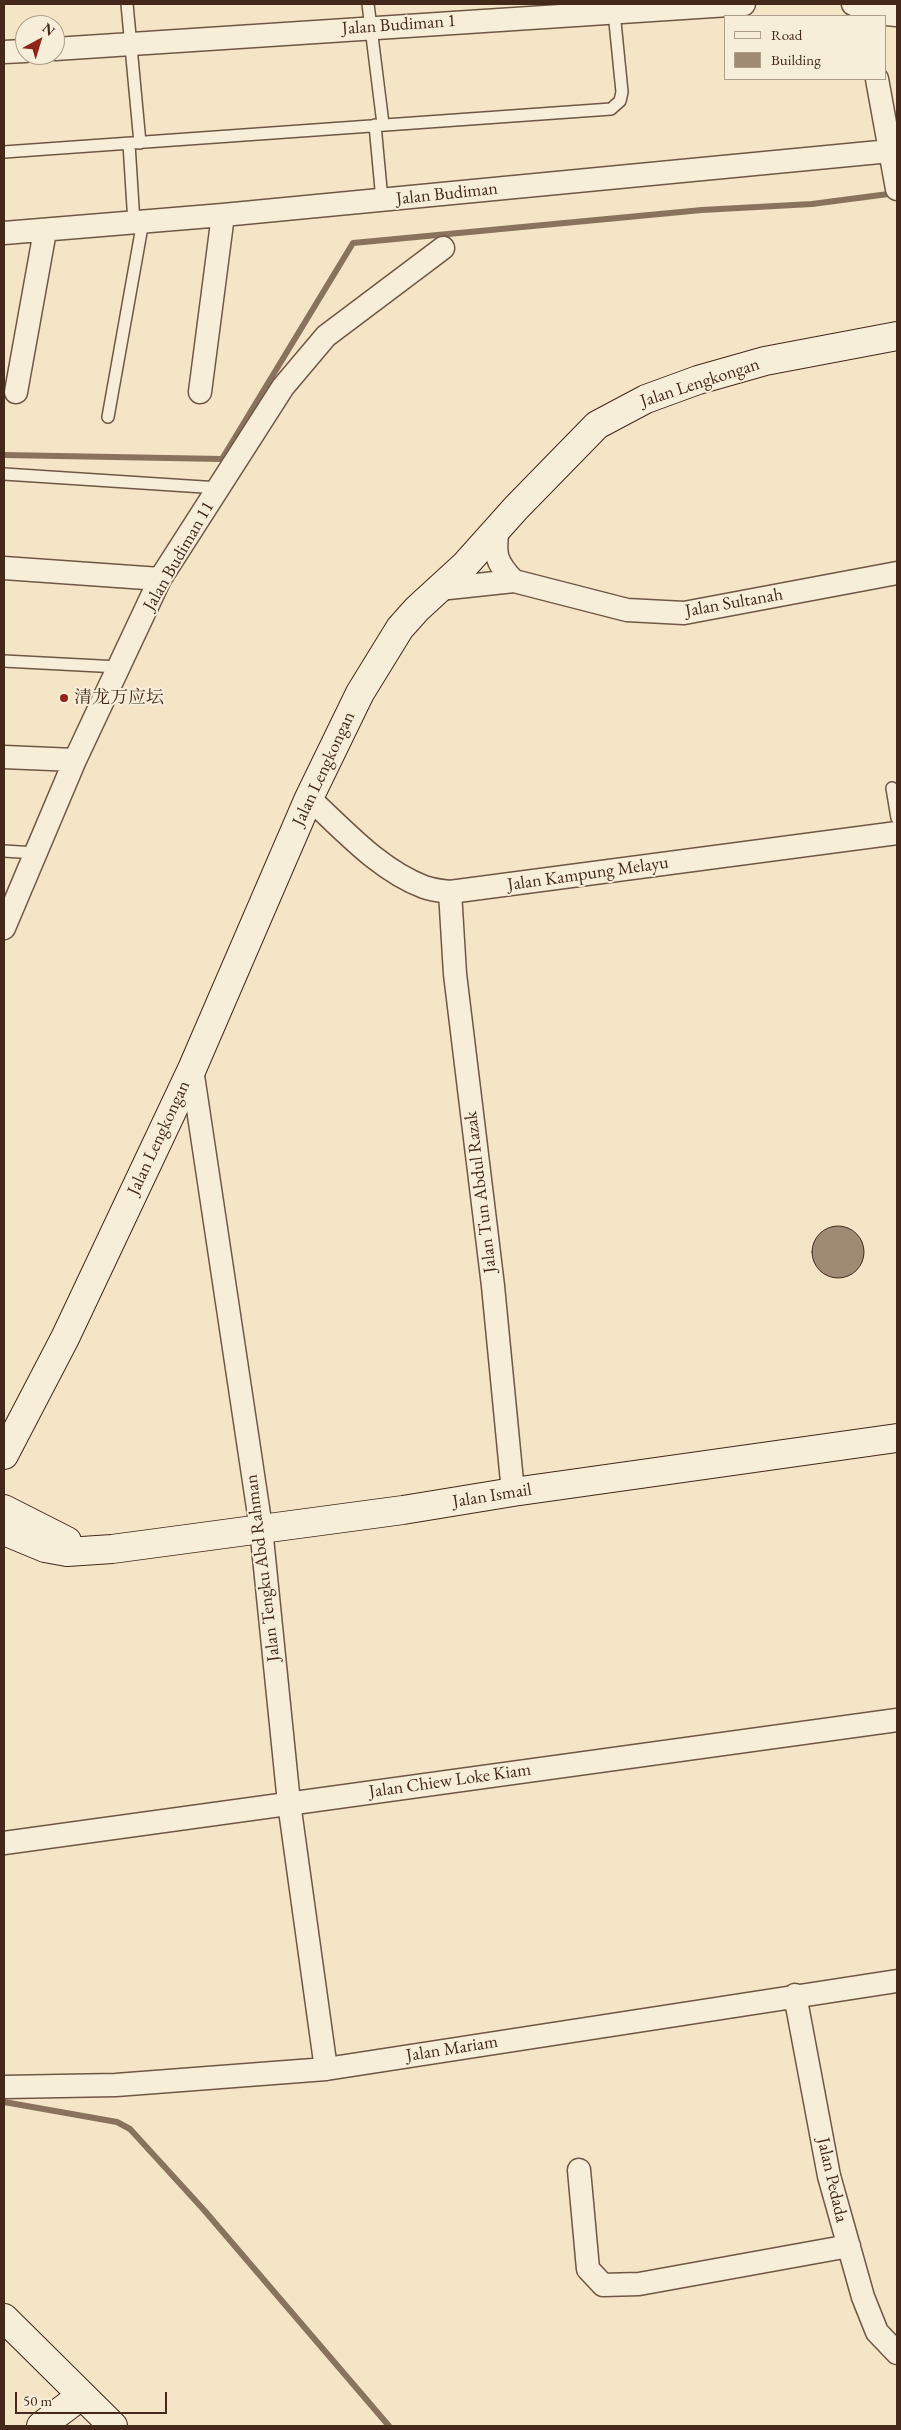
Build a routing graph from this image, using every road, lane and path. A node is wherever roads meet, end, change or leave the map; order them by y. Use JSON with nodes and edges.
{"nodes":[{"id":1,"x":127,"y":4,"type":"edge"},
{"id":2,"x":368,"y":4,"type":"edge"},
{"id":3,"x":744,"y":4,"type":"edge"},
{"id":4,"x":858,"y":8,"type":"edge"},
{"id":5,"x":559,"y":9,"type":"edge"},
{"id":6,"x":614,"y":12,"type":"junction"},
{"id":7,"x":897,"y":15,"type":"edge"},
{"id":8,"x":370,"y":27,"type":"junction"},
{"id":9,"x":131,"y":44,"type":"junction"},
{"id":10,"x":65,"y":48,"type":"edge"},
{"id":11,"x":877,"y":80,"type":"edge"},
{"id":12,"x":379,"y":124,"type":"junction"},
{"id":13,"x":135,"y":143,"type":"junction"},
{"id":14,"x":890,"y":151,"type":"junction"},
{"id":15,"x":4,"y":152,"type":"edge"},
{"id":16,"x":896,"y":182,"type":"edge"},
{"id":17,"x":382,"y":200,"type":"junction"},
{"id":18,"x":223,"y":215,"type":"junction"},
{"id":19,"x":139,"y":222,"type":"junction"},
{"id":20,"x":45,"y":231,"type":"junction"},
{"id":21,"x":4,"y":233,"type":"edge"},
{"id":22,"x":443,"y":248,"type":"dead end"},
{"id":23,"x":897,"y":336,"type":"edge"},
{"id":24,"x":16,"y":392,"type":"dead end"},
{"id":25,"x":200,"y":392,"type":"dead end"},
{"id":26,"x":108,"y":417,"type":"dead end"},
{"id":27,"x":4,"y":474,"type":"edge"},
{"id":28,"x":219,"y":488,"type":"junction"},
{"id":29,"x":498,"y":528,"type":"junction"},
{"id":30,"x":4,"y":568,"type":"edge"},
{"id":31,"x":897,"y":573,"type":"edge"},
{"id":32,"x":160,"y":579,"type":"junction"},
{"id":33,"x":514,"y":581,"type":"junction"},
{"id":34,"x":439,"y":589,"type":"junction"},
{"id":35,"x":4,"y":662,"type":"edge"},
{"id":36,"x":119,"y":667,"type":"junction"},
{"id":37,"x":4,"y":757,"type":"edge"},
{"id":38,"x":75,"y":760,"type":"junction"},
{"id":39,"x":892,"y":788,"type":"dead end"},
{"id":40,"x":309,"y":798,"type":"junction"},
{"id":41,"x":897,"y":818,"type":"edge"},
{"id":42,"x":897,"y":833,"type":"edge"},
{"id":43,"x":4,"y":851,"type":"edge"},
{"id":44,"x":36,"y":853,"type":"junction"},
{"id":45,"x":450,"y":892,"type":"junction"},
{"id":46,"x":4,"y":928,"type":"edge"},
{"id":47,"x":192,"y":1069,"type":"junction"},
{"id":48,"x":897,"y":1438,"type":"edge"},
{"id":49,"x":4,"y":1455,"type":"edge"},
{"id":50,"x":512,"y":1492,"type":"junction"},
{"id":51,"x":4,"y":1509,"type":"edge"},
{"id":52,"x":261,"y":1528,"type":"junction"},
{"id":53,"x":4,"y":1531,"type":"edge"},
{"id":54,"x":86,"y":1551,"type":"junction"},
{"id":55,"x":897,"y":1720,"type":"edge"},
{"id":56,"x":289,"y":1803,"type":"junction"},
{"id":57,"x":4,"y":1844,"type":"edge"},
{"id":58,"x":897,"y":1981,"type":"edge"},
{"id":59,"x":795,"y":1995,"type":"junction"},
{"id":60,"x":326,"y":2069,"type":"junction"},
{"id":61,"x":4,"y":2087,"type":"edge"},
{"id":62,"x":579,"y":2170,"type":"dead end"},
{"id":63,"x":849,"y":2246,"type":"junction"},
{"id":64,"x":4,"y":2318,"type":"edge"},
{"id":65,"x":897,"y":2353,"type":"edge"},
{"id":66,"x":87,"y":2401,"type":"junction"},
{"id":67,"x":41,"y":2426,"type":"edge"},
{"id":68,"x":65,"y":2426,"type":"edge"},
{"id":69,"x":113,"y":2426,"type":"edge"}],
"edges":[{"from":1,"to":9,"type":"lane"},
{"from":2,"to":8,"type":"lane"},
{"from":3,"to":6,"type":"street","name":"Jalan Budiman 1"},
{"from":4,"to":7,"type":"street"},
{"from":5,"to":6,"type":"street","name":"Jalan Budiman 1"},
{"from":5,"to":8,"type":"street","name":"Jalan Budiman 1"},
{"from":6,"to":12,"type":"lane"},
{"from":8,"to":9,"type":"street","name":"Jalan Budiman 1"},
{"from":8,"to":12,"type":"lane"},
{"from":9,"to":10,"type":"street","name":"Jalan Budiman 1"},
{"from":9,"to":13,"type":"lane"},
{"from":11,"to":14,"type":"street"},
{"from":12,"to":13,"type":"lane"},
{"from":12,"to":17,"type":"lane"},
{"from":13,"to":15,"type":"lane"},
{"from":13,"to":19,"type":"lane"},
{"from":14,"to":16,"type":"street"},
{"from":14,"to":17,"type":"street","name":"Jalan Budiman"},
{"from":17,"to":18,"type":"street","name":"Jalan Budiman"},
{"from":18,"to":19,"type":"street","name":"Jalan Budiman"},
{"from":18,"to":25,"type":"street"},
{"from":19,"to":20,"type":"street","name":"Jalan Budiman"},
{"from":19,"to":26,"type":"lane"},
{"from":20,"to":21,"type":"street","name":"Jalan Budiman"},
{"from":20,"to":24,"type":"street"},
{"from":22,"to":28,"type":"street","name":"Jalan Budiman 11"},
{"from":23,"to":29,"type":"street","name":"Jalan Lengkongan"},
{"from":27,"to":28,"type":"lane"},
{"from":28,"to":32,"type":"street","name":"Jalan Budiman 11"},
{"from":29,"to":33,"type":"street"},
{"from":29,"to":34,"type":"street","name":"Jalan Lengkongan"},
{"from":30,"to":32,"type":"street"},
{"from":31,"to":33,"type":"street","name":"Jalan Sultanah"},
{"from":32,"to":36,"type":"street","name":"Jalan Budiman 11"},
{"from":33,"to":34,"type":"street"},
{"from":34,"to":40,"type":"street","name":"Jalan Lengkongan"},
{"from":35,"to":36,"type":"lane"},
{"from":36,"to":38,"type":"street","name":"Jalan Budiman 11"},
{"from":37,"to":38,"type":"street"},
{"from":38,"to":44,"type":"street","name":"Jalan Budiman 11"},
{"from":39,"to":41,"type":"lane"},
{"from":40,"to":45,"type":"street","name":"Jalan Kampung Melayu"},
{"from":40,"to":47,"type":"street","name":"Jalan Lengkongan"},
{"from":42,"to":45,"type":"street","name":"Jalan Kampung Melayu"},
{"from":43,"to":44,"type":"lane"},
{"from":44,"to":46,"type":"street","name":"Jalan Budiman 11"},
{"from":45,"to":50,"type":"street","name":"Jalan Tun Abdul Razak"},
{"from":47,"to":49,"type":"street","name":"Jalan Lengkongan"},
{"from":47,"to":52,"type":"street","name":"Jalan Tengku Abd Rahman"},
{"from":48,"to":50,"type":"street","name":"Jalan Ismail"},
{"from":50,"to":52,"type":"street","name":"Jalan Ismail"},
{"from":51,"to":54,"type":"street"},
{"from":52,"to":54,"type":"street","name":"Jalan Ismail"},
{"from":52,"to":56,"type":"street","name":"Jalan Tengku Abd Rahman"},
{"from":53,"to":54,"type":"street","name":"Jalan Ismail"},
{"from":55,"to":56,"type":"street","name":"Jalan Chiew Loke Kiam"},
{"from":56,"to":57,"type":"street","name":"Jalan Chiew Loke Kiam"},
{"from":56,"to":60,"type":"street","name":"Jalan Tengku Abd Rahman"},
{"from":58,"to":59,"type":"street","name":"Jalan Mariam"},
{"from":59,"to":60,"type":"street","name":"Jalan Mariam"},
{"from":59,"to":63,"type":"street","name":"Jalan Pedada"},
{"from":60,"to":61,"type":"street","name":"Jalan Mariam"},
{"from":62,"to":63,"type":"street"},
{"from":63,"to":65,"type":"street","name":"Jalan Pedada"},
{"from":64,"to":66,"type":"street"},
{"from":66,"to":67,"type":"street"},
{"from":66,"to":68,"type":"street"},
{"from":66,"to":69,"type":"street"}]}
